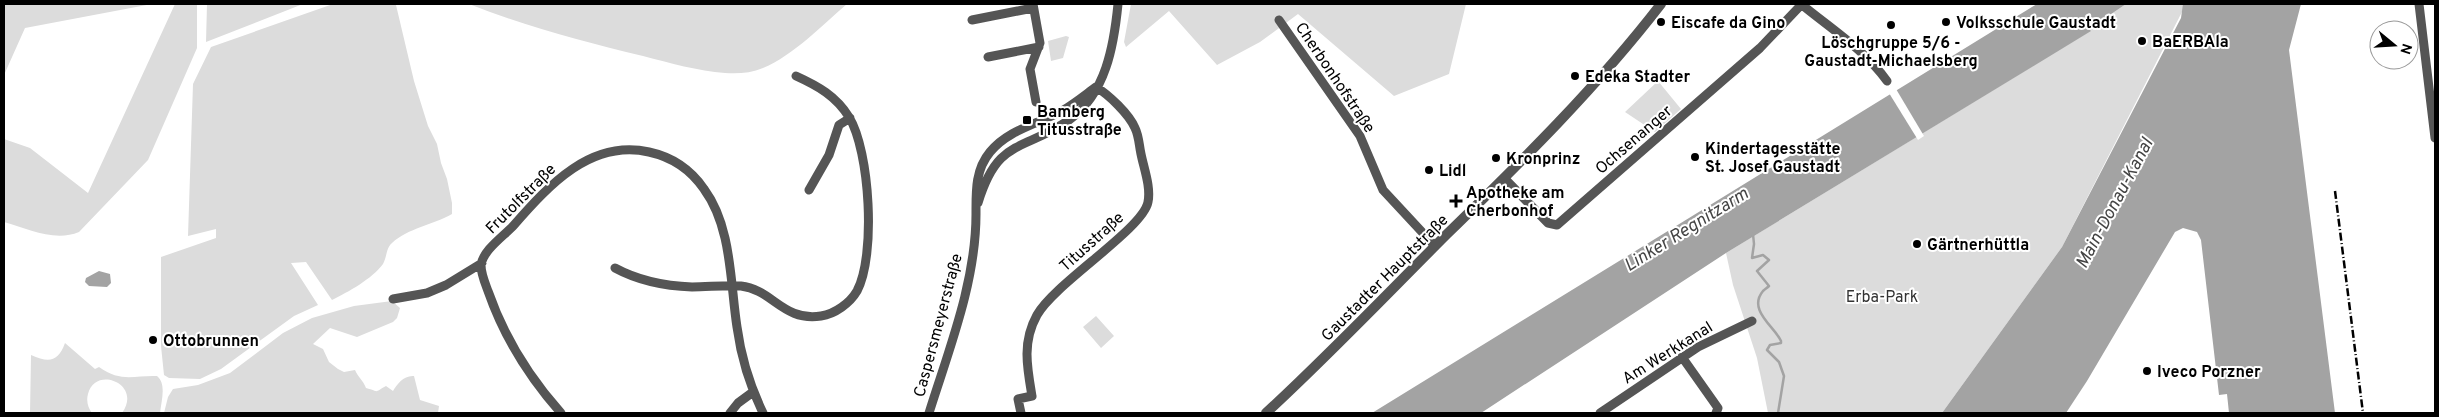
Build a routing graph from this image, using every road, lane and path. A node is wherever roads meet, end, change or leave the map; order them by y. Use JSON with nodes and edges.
{"nodes":[{"id":1,"x":1118,"y":4,"type":"edge"},
{"id":2,"x":1661,"y":4,"type":"edge"},
{"id":3,"x":1802,"y":4,"type":"edge"},
{"id":4,"x":2418,"y":4,"type":"edge"},
{"id":5,"x":1033,"y":6,"type":"edge"},
{"id":6,"x":972,"y":20,"type":"dead end"},
{"id":7,"x":1279,"y":20,"type":"dead end"},
{"id":8,"x":1038,"y":47,"type":"junction"},
{"id":9,"x":988,"y":57,"type":"dead end"},
{"id":10,"x":796,"y":76,"type":"dead end"},
{"id":11,"x":1887,"y":82,"type":"dead end"},
{"id":12,"x":1096,"y":87,"type":"junction"},
{"id":13,"x":1036,"y":102,"type":"dead end"},
{"id":14,"x":850,"y":118,"type":"junction"},
{"id":15,"x":2435,"y":138,"type":"edge"},
{"id":16,"x":1504,"y":178,"type":"junction"},
{"id":17,"x":809,"y":190,"type":"dead end"},
{"id":18,"x":1435,"y":246,"type":"junction"},
{"id":19,"x":482,"y":263,"type":"junction"},
{"id":20,"x":615,"y":268,"type":"dead end"},
{"id":21,"x":732,"y":286,"type":"junction"},
{"id":22,"x":392,"y":299,"type":"dead end"},
{"id":23,"x":1752,"y":321,"type":"dead end"},
{"id":24,"x":1682,"y":357,"type":"junction"},
{"id":25,"x":753,"y":392,"type":"junction"},
{"id":26,"x":561,"y":413,"type":"edge"},
{"id":27,"x":730,"y":413,"type":"edge"},
{"id":28,"x":763,"y":413,"type":"edge"},
{"id":29,"x":930,"y":413,"type":"edge"},
{"id":30,"x":1021,"y":413,"type":"edge"},
{"id":31,"x":1266,"y":413,"type":"edge"},
{"id":32,"x":1600,"y":413,"type":"edge"},
{"id":33,"x":1716,"y":413,"type":"edge"}],
"edges":[{"from":1,"to":12,"type":"street","name":"Caspersmeyerstraße"},
{"from":2,"to":16,"type":"street","name":"Gaustadter Hauptstraße"},
{"from":3,"to":11,"type":"street"},
{"from":3,"to":16,"type":"street","name":"Ochsenanger"},
{"from":4,"to":15,"type":"street"},
{"from":5,"to":6,"type":"street"},
{"from":5,"to":8,"type":"street"},
{"from":7,"to":18,"type":"street","name":"Cherbonhofstraße"},
{"from":8,"to":9,"type":"street"},
{"from":8,"to":13,"type":"street"},
{"from":10,"to":14,"type":"street"},
{"from":12,"to":29,"type":"street","name":"Caspersmeyerstraße"},
{"from":12,"to":30,"type":"street","name":"Titusstraße"},
{"from":14,"to":17,"type":"street"},
{"from":14,"to":21,"type":"street"},
{"from":16,"to":18,"type":"street","name":"Gaustadter Hauptstraße"},
{"from":18,"to":31,"type":"street","name":"Gaustadter Hauptstraße"},
{"from":19,"to":21,"type":"street","name":"Frutolfstraße"},
{"from":19,"to":22,"type":"street","name":"Frutolfstraße"},
{"from":19,"to":26,"type":"street"},
{"from":20,"to":21,"type":"street"},
{"from":21,"to":25,"type":"street","name":"Frutolfstraße"},
{"from":23,"to":24,"type":"street","name":"Am Werkkanal"},
{"from":24,"to":32,"type":"street","name":"Am Werkkanal"},
{"from":24,"to":33,"type":"street"},
{"from":25,"to":27,"type":"street"},
{"from":25,"to":28,"type":"street","name":"Frutolfstraße"}]}
